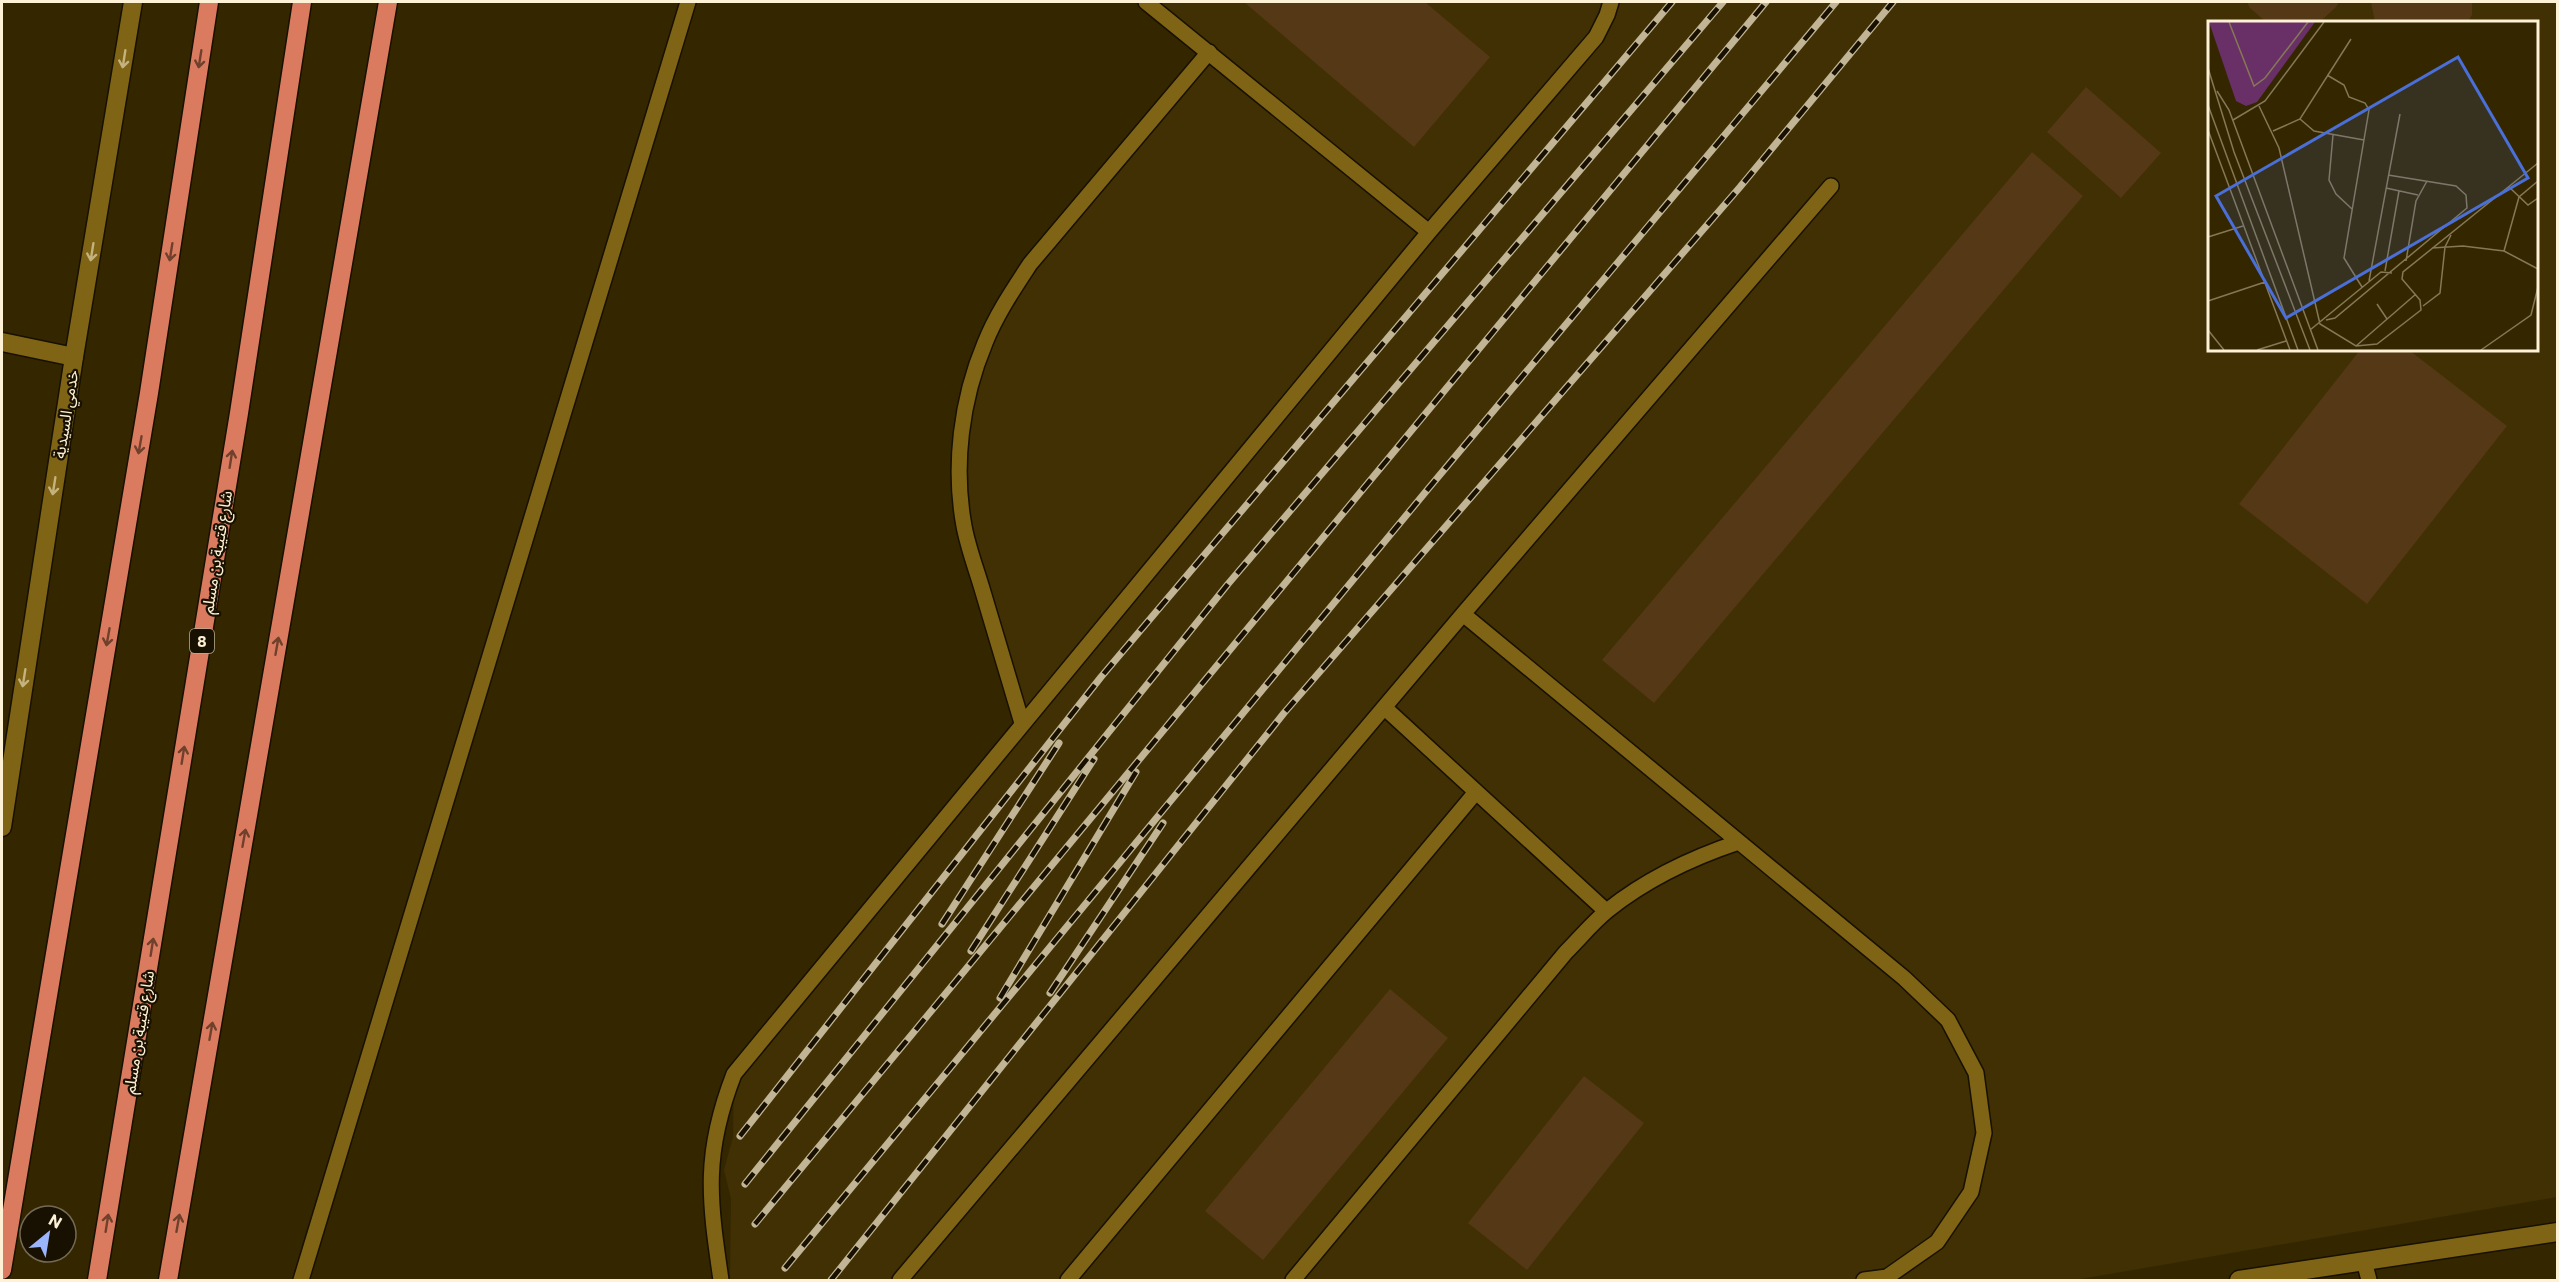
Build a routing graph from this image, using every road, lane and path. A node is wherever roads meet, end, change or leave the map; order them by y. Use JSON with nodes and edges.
{"nodes":[{"id":1,"x":133,"y":2,"type":"edge"},
{"id":2,"x":209,"y":2,"type":"edge"},
{"id":3,"x":302,"y":2,"type":"edge"},
{"id":4,"x":388,"y":2,"type":"edge"},
{"id":5,"x":688,"y":2,"type":"edge"},
{"id":6,"x":1146,"y":2,"type":"edge"},
{"id":7,"x":1611,"y":2,"type":"edge"},
{"id":8,"x":1209,"y":52,"type":"junction"},
{"id":9,"x":1831,"y":186,"type":"dead end"},
{"id":10,"x":1430,"y":232,"type":"junction"},
{"id":11,"x":2,"y":342,"type":"edge"},
{"id":12,"x":74,"y":357,"type":"junction"},
{"id":13,"x":1463,"y":614,"type":"junction"},
{"id":14,"x":1385,"y":708,"type":"junction"},
{"id":15,"x":1022,"y":723,"type":"junction"},
{"id":16,"x":1476,"y":792,"type":"junction"},
{"id":17,"x":2,"y":826,"type":"edge"},
{"id":18,"x":1739,"y":842,"type":"junction"},
{"id":19,"x":1606,"y":911,"type":"junction"},
{"id":20,"x":2558,"y":1232,"type":"edge"},
{"id":21,"x":2364,"y":1261,"type":"junction"},
{"id":22,"x":2,"y":1270,"type":"edge"},
{"id":23,"x":97,"y":1281,"type":"edge"},
{"id":24,"x":168,"y":1281,"type":"edge"},
{"id":25,"x":301,"y":1281,"type":"edge"},
{"id":26,"x":721,"y":1281,"type":"edge"},
{"id":27,"x":900,"y":1281,"type":"edge"},
{"id":28,"x":1068,"y":1281,"type":"edge"},
{"id":29,"x":1293,"y":1281,"type":"edge"},
{"id":30,"x":1864,"y":1281,"type":"edge"},
{"id":31,"x":2239,"y":1281,"type":"edge"},
{"id":32,"x":2369,"y":1281,"type":"edge"}],
"edges":[{"from":1,"to":12,"type":"street","name":"خدمي السيدية","one_way":true},
{"from":2,"to":22,"type":"highway","one_way":true},
{"from":23,"to":3,"type":"highway","name":"شارع قتيبة بن مسلم","number":"8","one_way":true},
{"from":24,"to":4,"type":"highway","one_way":true},
{"from":5,"to":25,"type":"lane"},
{"from":6,"to":8,"type":"lane"},
{"from":7,"to":10,"type":"lane"},
{"from":8,"to":10,"type":"lane"},
{"from":8,"to":15,"type":"lane"},
{"from":9,"to":13,"type":"lane"},
{"from":10,"to":15,"type":"lane"},
{"from":11,"to":12,"type":"street"},
{"from":12,"to":17,"type":"street","name":"خدمي السيدية","one_way":true},
{"from":13,"to":14,"type":"lane"},
{"from":13,"to":18,"type":"lane"},
{"from":14,"to":16,"type":"lane"},
{"from":14,"to":27,"type":"lane"},
{"from":15,"to":26,"type":"lane"},
{"from":16,"to":19,"type":"lane"},
{"from":16,"to":28,"type":"lane"},
{"from":18,"to":19,"type":"lane"},
{"from":18,"to":30,"type":"lane"},
{"from":19,"to":29,"type":"lane"},
{"from":20,"to":21,"type":"street"},
{"from":21,"to":31,"type":"street"},
{"from":21,"to":32,"type":"lane"}]}
